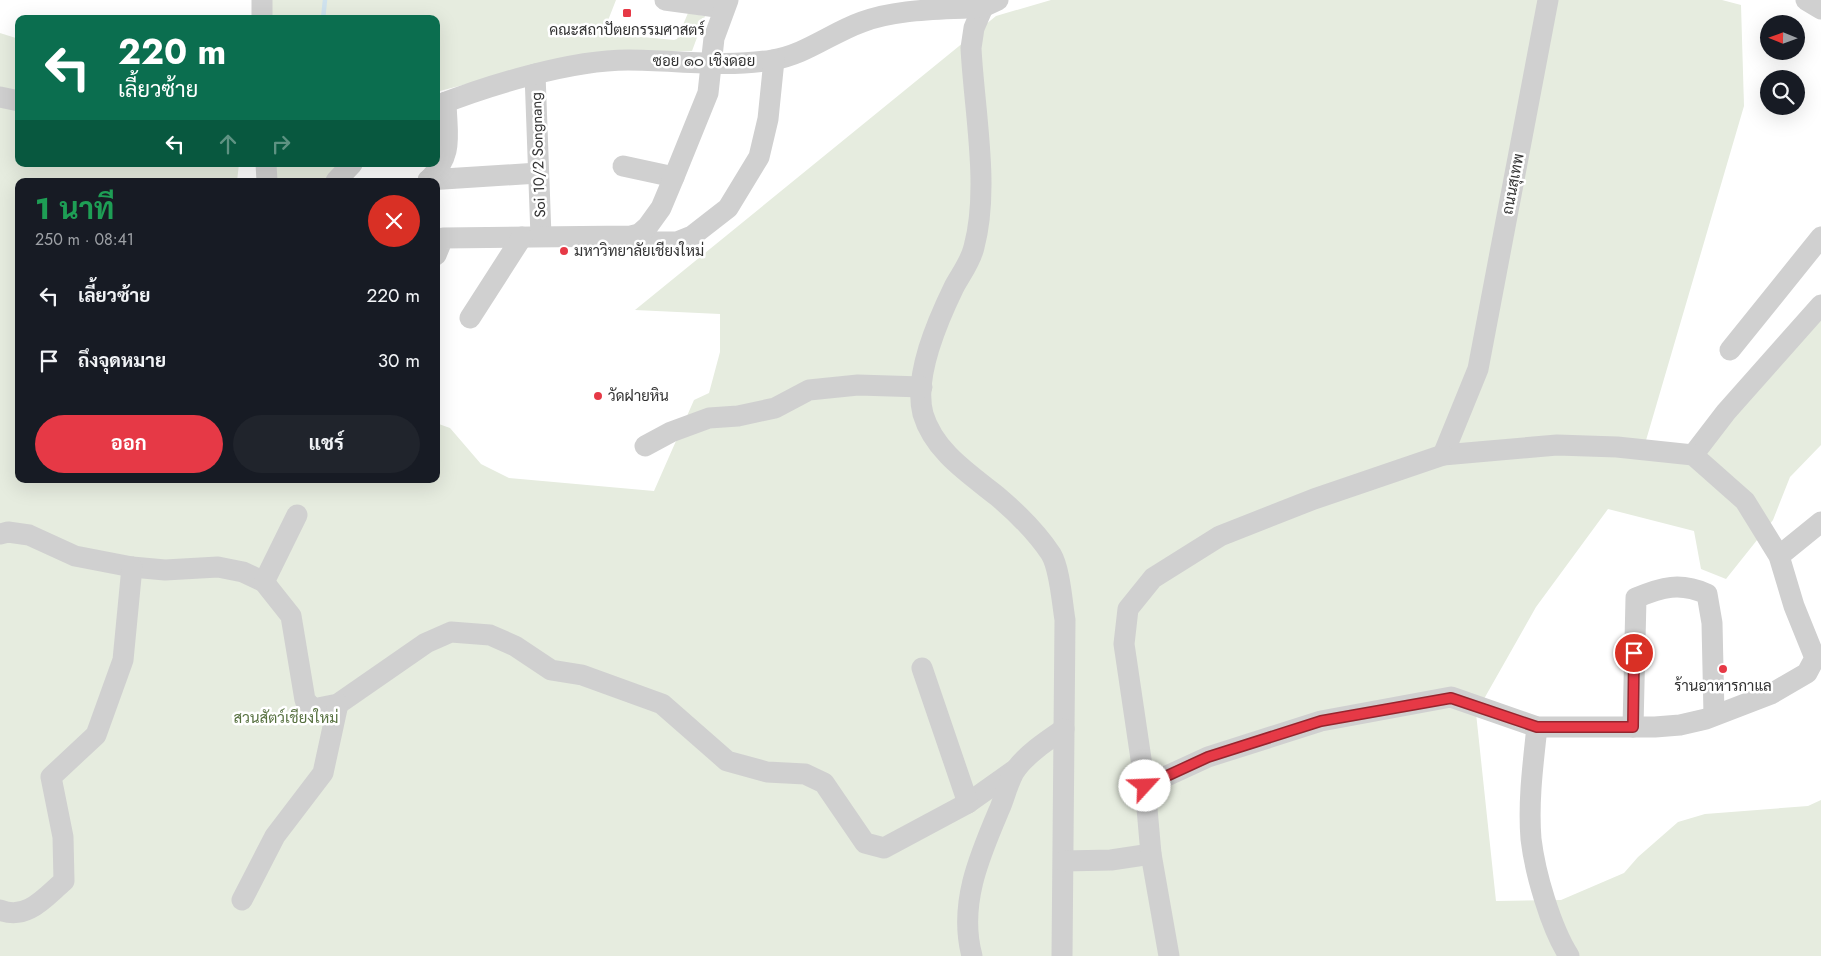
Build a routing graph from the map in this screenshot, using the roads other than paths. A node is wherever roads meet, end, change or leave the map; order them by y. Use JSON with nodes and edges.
{"nodes":[{"id":1,"x":262,"y":0,"type":"edge"},
{"id":2,"x":666,"y":0,"type":"edge"},
{"id":3,"x":1548,"y":0,"type":"edge"},
{"id":4,"x":990,"y":3,"type":"edge"},
{"id":5,"x":726,"y":4,"type":"edge"},
{"id":6,"x":262,"y":15,"type":"edge"},
{"id":7,"x":774,"y":60,"type":"junction"},
{"id":8,"x":712,"y":63,"type":"junction"},
{"id":9,"x":535,"y":74,"type":"junction"},
{"id":10,"x":0,"y":97,"type":"edge"},
{"id":11,"x":15,"y":99,"type":"edge"},
{"id":12,"x":441,"y":104,"type":"edge"},
{"id":13,"x":624,"y":166,"type":"dead end"},
{"id":14,"x":349,"y":167,"type":"edge"},
{"id":15,"x":538,"y":173,"type":"junction"},
{"id":16,"x":674,"y":176,"type":"junction"},
{"id":17,"x":339,"y":178,"type":"edge"},
{"id":18,"x":431,"y":178,"type":"edge"},
{"id":19,"x":440,"y":180,"type":"edge"},
{"id":20,"x":639,"y":234,"type":"junction"},
{"id":21,"x":532,"y":236,"type":"junction"},
{"id":22,"x":1821,"y":237,"type":"edge"},
{"id":23,"x":440,"y":243,"type":"edge"},
{"id":24,"x":1821,"y":305,"type":"edge"},
{"id":25,"x":470,"y":318,"type":"dead end"},
{"id":26,"x":1730,"y":350,"type":"dead end"},
{"id":27,"x":922,"y":387,"type":"junction"},
{"id":28,"x":645,"y":446,"type":"dead end"},
{"id":29,"x":1443,"y":455,"type":"junction"},
{"id":30,"x":1693,"y":455,"type":"junction"},
{"id":31,"x":297,"y":515,"type":"dead end"},
{"id":32,"x":1821,"y":522,"type":"edge"},
{"id":33,"x":0,"y":534,"type":"edge"},
{"id":34,"x":1778,"y":556,"type":"junction"},
{"id":35,"x":132,"y":567,"type":"junction"},
{"id":36,"x":264,"y":582,"type":"junction"},
{"id":37,"x":1818,"y":663,"type":"edge"},
{"id":38,"x":922,"y":668,"type":"dead end"},
{"id":39,"x":338,"y":704,"type":"junction"},
{"id":40,"x":1714,"y":716,"type":"junction"},
{"id":41,"x":1537,"y":727,"type":"junction"},
{"id":42,"x":1633,"y":727,"type":"junction"},
{"id":43,"x":1064,"y":729,"type":"junction"},
{"id":44,"x":1016,"y":769,"type":"junction"},
{"id":45,"x":1145,"y":786,"type":"junction"},
{"id":46,"x":968,"y":803,"type":"junction"},
{"id":47,"x":1151,"y":854,"type":"junction"},
{"id":48,"x":1064,"y":861,"type":"junction"},
{"id":49,"x":242,"y":900,"type":"dead end"},
{"id":50,"x":0,"y":910,"type":"edge"},
{"id":51,"x":972,"y":956,"type":"edge"},
{"id":52,"x":1062,"y":956,"type":"edge"},
{"id":53,"x":1168,"y":956,"type":"edge"},
{"id":54,"x":1569,"y":956,"type":"edge"}],
"edges":[{"from":1,"to":6,"type":"street"},
{"from":2,"to":5,"type":"street"},
{"from":3,"to":29,"type":"street","name":"ถนนสุเทพ"},
{"from":4,"to":7,"type":"street","name":"ซอย ๑๐ เชิงดอย"},
{"from":4,"to":27,"type":"street"},
{"from":5,"to":8,"type":"street"},
{"from":7,"to":8,"type":"street","name":"ซอย ๑๐ เชิงดอย"},
{"from":7,"to":20,"type":"street"},
{"from":8,"to":9,"type":"street","name":"ซอย ๑๐ เชิงดอย"},
{"from":8,"to":16,"type":"street"},
{"from":9,"to":12,"type":"street","name":"ซอย ๑๐ เชิงดอย"},
{"from":9,"to":15,"type":"street","name":"Soi 10/2 Songnang"},
{"from":10,"to":11,"type":"street"},
{"from":12,"to":18,"type":"street"},
{"from":13,"to":16,"type":"street"},
{"from":14,"to":17,"type":"street"},
{"from":15,"to":19,"type":"street"},
{"from":15,"to":21,"type":"street","name":"Soi 10/2 Songnang"},
{"from":16,"to":20,"type":"street"},
{"from":20,"to":21,"type":"street"},
{"from":21,"to":23,"type":"street"},
{"from":21,"to":25,"type":"street"},
{"from":22,"to":26,"type":"street"},
{"from":24,"to":30,"type":"street"},
{"from":27,"to":28,"type":"street"},
{"from":27,"to":43,"type":"street"},
{"from":29,"to":30,"type":"street"},
{"from":29,"to":45,"type":"street"},
{"from":30,"to":34,"type":"street"},
{"from":31,"to":36,"type":"street"},
{"from":32,"to":34,"type":"street"},
{"from":33,"to":35,"type":"street"},
{"from":34,"to":37,"type":"street"},
{"from":35,"to":36,"type":"street"},
{"from":35,"to":50,"type":"street"},
{"from":36,"to":39,"type":"street"},
{"from":37,"to":40,"type":"street"},
{"from":38,"to":46,"type":"street"},
{"from":39,"to":46,"type":"street"},
{"from":39,"to":49,"type":"street"},
{"from":40,"to":42,"type":"street"},
{"from":40,"to":42,"type":"street"},
{"from":41,"to":42,"type":"street"},
{"from":41,"to":45,"type":"street"},
{"from":41,"to":54,"type":"street"},
{"from":43,"to":44,"type":"street"},
{"from":43,"to":48,"type":"street"},
{"from":44,"to":46,"type":"street"},
{"from":44,"to":51,"type":"street"},
{"from":45,"to":47,"type":"street"},
{"from":47,"to":48,"type":"street"},
{"from":47,"to":53,"type":"street"},
{"from":48,"to":52,"type":"street"}]}
